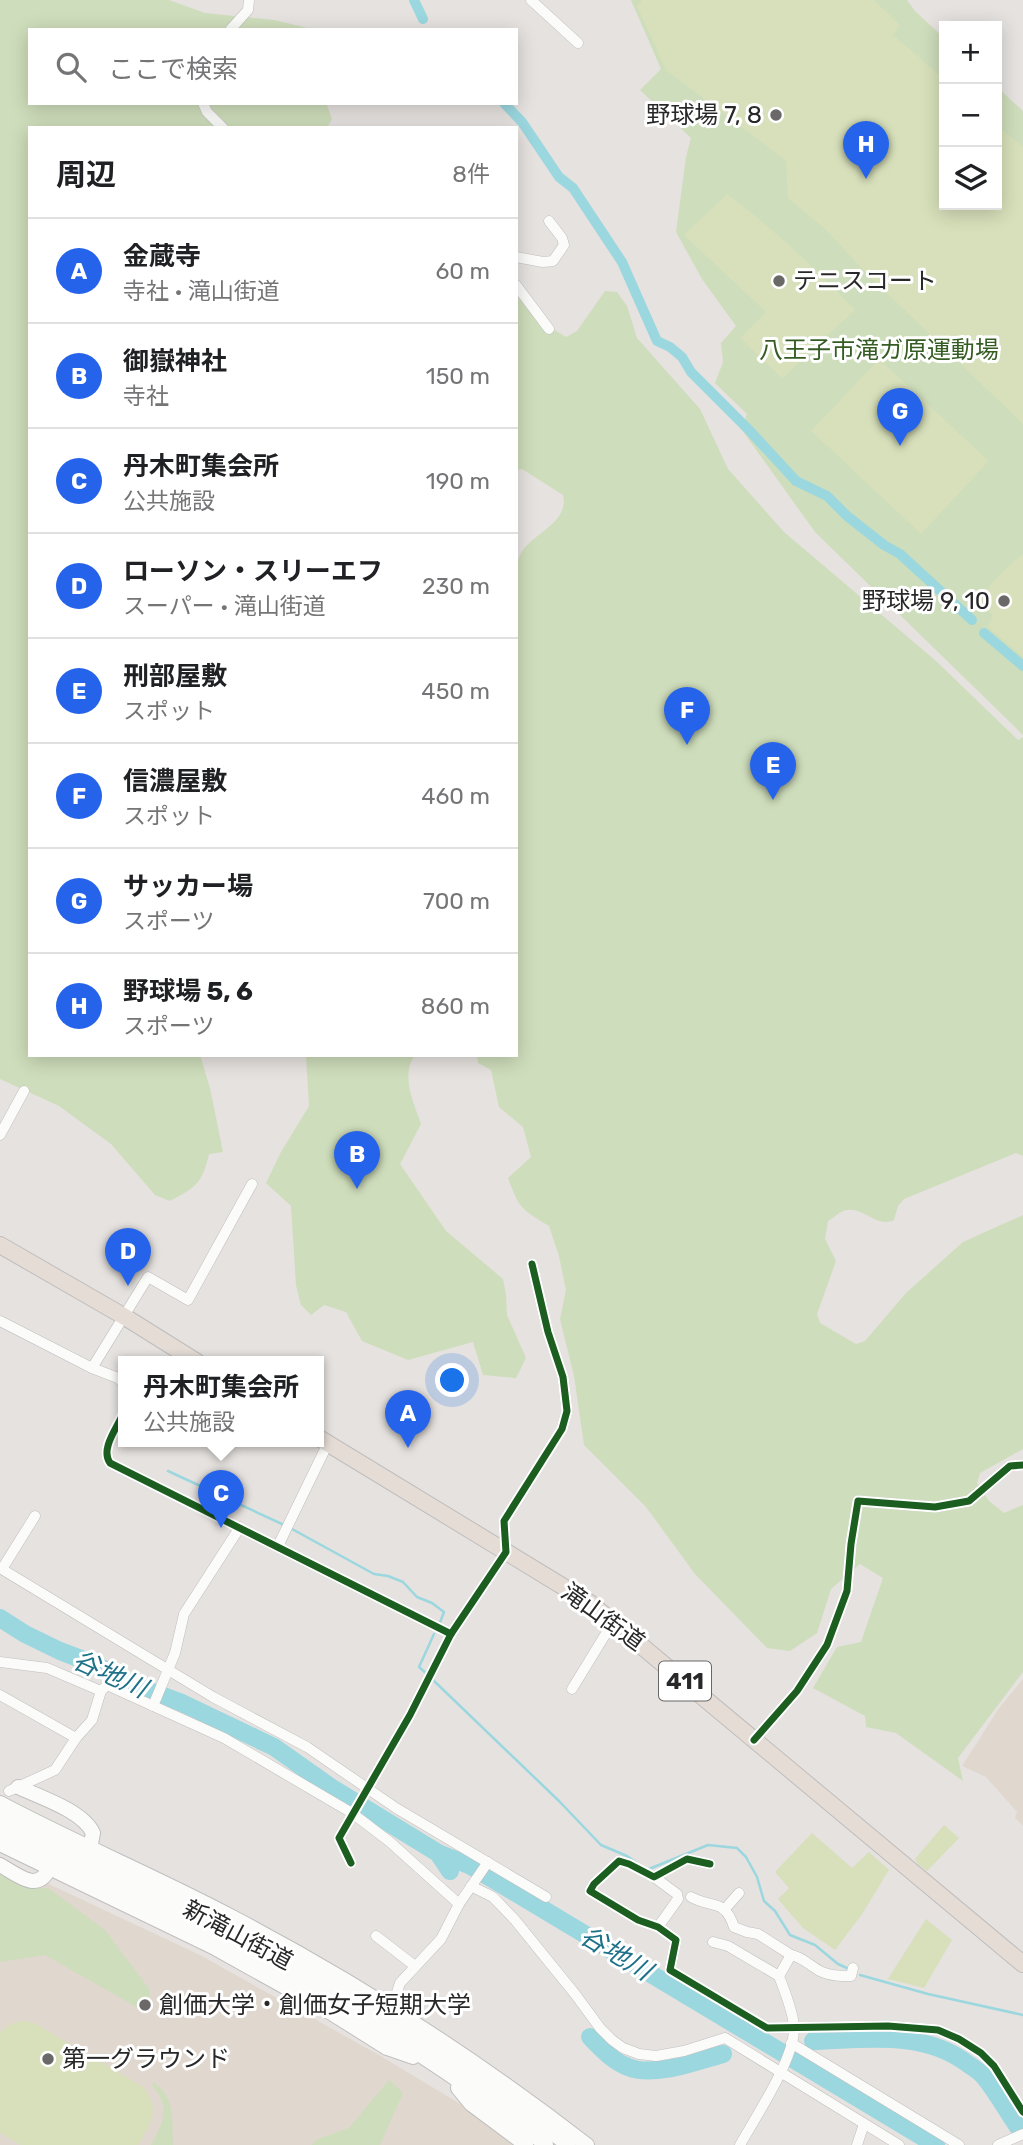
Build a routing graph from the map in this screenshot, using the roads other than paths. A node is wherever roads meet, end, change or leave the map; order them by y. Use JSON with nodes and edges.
{"nodes":[{"id":1,"x":249,"y":0,"type":"edge"},
{"id":2,"x":531,"y":0,"type":"edge"},
{"id":3,"x":232,"y":28,"type":"edge"},
{"id":4,"x":578,"y":43,"type":"dead end"},
{"id":5,"x":204,"y":105,"type":"edge"},
{"id":6,"x":221,"y":126,"type":"edge"},
{"id":7,"x":550,"y":221,"type":"dead end"},
{"id":8,"x":518,"y":257,"type":"edge"},
{"id":9,"x":518,"y":288,"type":"edge"},
{"id":10,"x":549,"y":329,"type":"dead end"},
{"id":11,"x":24,"y":1091,"type":"dead end"},
{"id":12,"x":0,"y":1135,"type":"edge"},
{"id":13,"x":252,"y":1184,"type":"dead end"},
{"id":14,"x":0,"y":1245,"type":"edge"},
{"id":15,"x":531,"y":1264,"type":"dead end"},
{"id":16,"x":125,"y":1317,"type":"junction"},
{"id":17,"x":0,"y":1321,"type":"edge"},
{"id":18,"x":187,"y":1356,"type":"edge"},
{"id":19,"x":92,"y":1368,"type":"junction"},
{"id":20,"x":118,"y":1378,"type":"edge"},
{"id":21,"x":118,"y":1425,"type":"edge"},
{"id":22,"x":324,"y":1442,"type":"edge"},
{"id":23,"x":320,"y":1447,"type":"edge"},
{"id":24,"x":1023,"y":1465,"type":"edge"},
{"id":25,"x":35,"y":1516,"type":"dead end"},
{"id":26,"x":240,"y":1527,"type":"junction"},
{"id":27,"x":278,"y":1546,"type":"junction"},
{"id":28,"x":506,"y":1552,"type":"junction"},
{"id":29,"x":1,"y":1568,"type":"edge"},
{"id":30,"x":613,"y":1622,"type":"junction"},
{"id":31,"x":451,"y":1634,"type":"junction"},
{"id":32,"x":0,"y":1663,"type":"edge"},
{"id":33,"x":167,"y":1675,"type":"junction"},
{"id":34,"x":572,"y":1689,"type":"dead end"},
{"id":35,"x":101,"y":1690,"type":"junction"},
{"id":36,"x":0,"y":1695,"type":"edge"},
{"id":37,"x":155,"y":1703,"type":"junction"},
{"id":38,"x":76,"y":1738,"type":"junction"},
{"id":39,"x":754,"y":1740,"type":"junction"},
{"id":40,"x":366,"y":1791,"type":"junction"},
{"id":41,"x":9,"y":1794,"type":"edge"},
{"id":42,"x":353,"y":1812,"type":"junction"},
{"id":43,"x":0,"y":1816,"type":"edge"},
{"id":44,"x":0,"y":1830,"type":"edge"},
{"id":45,"x":0,"y":1844,"type":"edge"},
{"id":46,"x":90,"y":1849,"type":"junction"},
{"id":47,"x":351,"y":1863,"type":"dead end"},
{"id":48,"x":487,"y":1863,"type":"junction"},
{"id":49,"x":710,"y":1864,"type":"dead end"},
{"id":50,"x":0,"y":1865,"type":"edge"},
{"id":51,"x":49,"y":1869,"type":"junction"},
{"id":52,"x":654,"y":1877,"type":"junction"},
{"id":53,"x":473,"y":1884,"type":"junction"},
{"id":54,"x":739,"y":1893,"type":"dead end"},
{"id":55,"x":546,"y":1896,"type":"dead end"},
{"id":56,"x":691,"y":1896,"type":"dead end"},
{"id":57,"x":459,"y":1904,"type":"junction"},
{"id":58,"x":724,"y":1910,"type":"junction"},
{"id":59,"x":658,"y":1927,"type":"junction"},
{"id":60,"x":376,"y":1936,"type":"dead end"},
{"id":61,"x":713,"y":1942,"type":"dead end"},
{"id":62,"x":791,"y":1955,"type":"junction"},
{"id":63,"x":1023,"y":1964,"type":"edge"},
{"id":64,"x":415,"y":1966,"type":"junction"},
{"id":65,"x":853,"y":1968,"type":"dead end"},
{"id":66,"x":779,"y":1976,"type":"junction"},
{"id":67,"x":408,"y":2019,"type":"junction"},
{"id":68,"x":794,"y":2028,"type":"junction"},
{"id":69,"x":790,"y":2045,"type":"junction"},
{"id":70,"x":431,"y":2064,"type":"junction"},
{"id":71,"x":782,"y":2071,"type":"junction"},
{"id":72,"x":453,"y":2078,"type":"junction"},
{"id":73,"x":1023,"y":2112,"type":"edge"},
{"id":74,"x":864,"y":2124,"type":"junction"},
{"id":75,"x":1023,"y":2134,"type":"edge"},
{"id":76,"x":526,"y":2145,"type":"edge"},
{"id":77,"x":546,"y":2145,"type":"edge"},
{"id":78,"x":568,"y":2145,"type":"edge"},
{"id":79,"x":587,"y":2145,"type":"edge"},
{"id":80,"x":740,"y":2145,"type":"edge"},
{"id":81,"x":857,"y":2145,"type":"edge"},
{"id":82,"x":899,"y":2145,"type":"edge"},
{"id":83,"x":959,"y":2145,"type":"edge"},
{"id":84,"x":998,"y":2145,"type":"edge"}],
"edges":[{"from":1,"to":3,"type":"street"},
{"from":2,"to":4,"type":"street"},
{"from":5,"to":6,"type":"street"},
{"from":7,"to":8,"type":"street"},
{"from":9,"to":10,"type":"street"},
{"from":11,"to":12,"type":"street"},
{"from":13,"to":16,"type":"street"},
{"from":14,"to":16,"type":"highway"},
{"from":15,"to":28,"type":"street"},
{"from":16,"to":18,"type":"highway"},
{"from":16,"to":19,"type":"street"},
{"from":17,"to":19,"type":"street"},
{"from":19,"to":20,"type":"street"},
{"from":21,"to":26,"type":"street"},
{"from":22,"to":28,"type":"highway","name":"滝山街道","number":"411"},
{"from":23,"to":27,"type":"street"},
{"from":24,"to":39,"type":"street"},
{"from":25,"to":29,"type":"street"},
{"from":26,"to":27,"type":"street"},
{"from":26,"to":33,"type":"street"},
{"from":27,"to":31,"type":"street"},
{"from":28,"to":30,"type":"highway","name":"滝山街道","number":"411"},
{"from":28,"to":31,"type":"street"},
{"from":29,"to":33,"type":"street"},
{"from":30,"to":34,"type":"street"},
{"from":30,"to":39,"type":"highway","name":"滝山街道","number":"411"},
{"from":31,"to":40,"type":"street"},
{"from":32,"to":35,"type":"street"},
{"from":33,"to":37,"type":"street"},
{"from":33,"to":40,"type":"street"},
{"from":35,"to":37,"type":"street"},
{"from":35,"to":38,"type":"street"},
{"from":36,"to":38,"type":"street"},
{"from":37,"to":42,"type":"street"},
{"from":38,"to":41,"type":"street"},
{"from":39,"to":63,"type":"highway","name":"滝山街道","number":"411"},
{"from":40,"to":42,"type":"street"},
{"from":40,"to":48,"type":"street"},
{"from":41,"to":46,"type":"main road"},
{"from":41,"to":46,"type":"main road"},
{"from":42,"to":47,"type":"street"},
{"from":42,"to":57,"type":"street"},
{"from":43,"to":78,"type":"main road","name":"新滝山街道"},
{"from":44,"to":70,"type":"main road","name":"新滝山街道"},
{"from":45,"to":51,"type":"main road"},
{"from":46,"to":67,"type":"main road"},
{"from":48,"to":53,"type":"street"},
{"from":48,"to":55,"type":"street"},
{"from":49,"to":52,"type":"street"},
{"from":50,"to":51,"type":"main road"},
{"from":51,"to":70,"type":"main road"},
{"from":52,"to":59,"type":"street"},
{"from":52,"to":59,"type":"street"},
{"from":53,"to":57,"type":"street"},
{"from":53,"to":71,"type":"street"},
{"from":54,"to":58,"type":"street"},
{"from":56,"to":58,"type":"street"},
{"from":57,"to":64,"type":"street"},
{"from":58,"to":62,"type":"street"},
{"from":59,"to":68,"type":"street"},
{"from":60,"to":64,"type":"street"},
{"from":61,"to":66,"type":"street"},
{"from":62,"to":65,"type":"street"},
{"from":62,"to":66,"type":"street"},
{"from":64,"to":67,"type":"street"},
{"from":66,"to":68,"type":"street"},
{"from":67,"to":79,"type":"main road"},
{"from":68,"to":69,"type":"street"},
{"from":68,"to":73,"type":"street"},
{"from":69,"to":71,"type":"street"},
{"from":69,"to":83,"type":"street"},
{"from":70,"to":72,"type":"main road","name":"新滝山街道"},
{"from":71,"to":74,"type":"street"},
{"from":71,"to":80,"type":"street"},
{"from":72,"to":76,"type":"main road"},
{"from":72,"to":77,"type":"main road","name":"新滝山街道"},
{"from":74,"to":81,"type":"street"},
{"from":74,"to":82,"type":"street"},
{"from":75,"to":84,"type":"street"}]}
